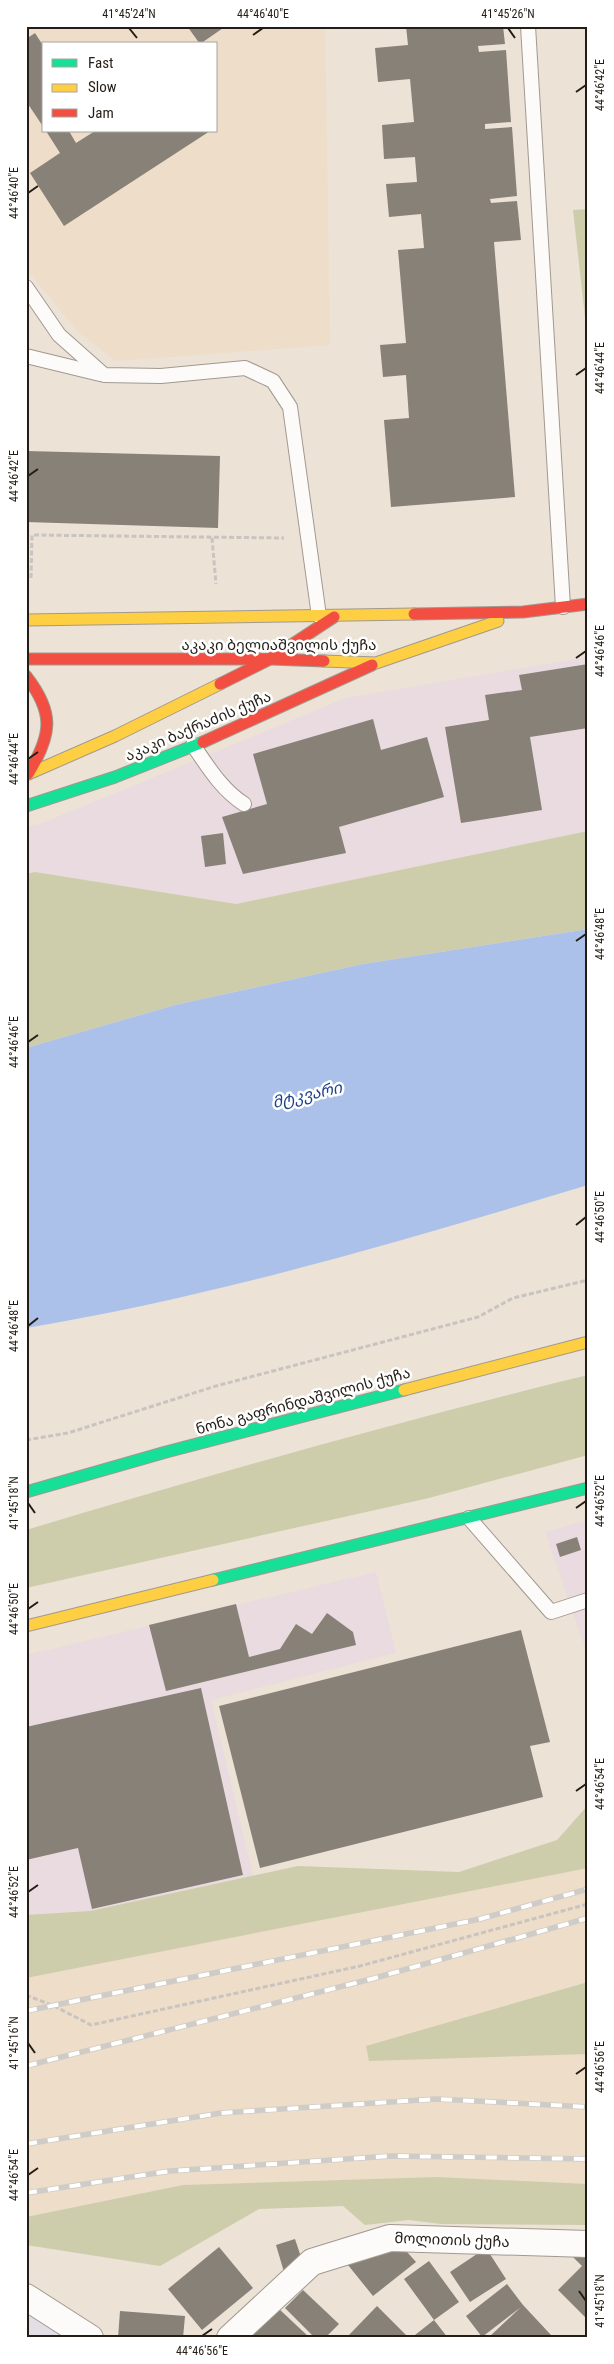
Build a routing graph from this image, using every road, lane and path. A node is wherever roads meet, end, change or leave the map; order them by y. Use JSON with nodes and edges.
{"nodes":[{"id":1,"x":528,"y":26,"type":"edge"},
{"id":2,"x":26,"y":287,"type":"edge"},
{"id":3,"x":26,"y":356,"type":"edge"},
{"id":4,"x":104,"y":374,"type":"junction"},
{"id":5,"x":212,"y":538,"type":"junction"},
{"id":6,"x":309,"y":539,"type":"junction"},
{"id":7,"x":31,"y":578,"type":"dead end"},
{"id":8,"x":216,"y":584,"type":"dead end"},
{"id":9,"x":588,"y":604,"type":"edge"},
{"id":10,"x":563,"y":607,"type":"junction"},
{"id":11,"x":523,"y":612,"type":"junction"},
{"id":12,"x":319,"y":616,"type":"junction"},
{"id":13,"x":334,"y":617,"type":"junction"},
{"id":14,"x":26,"y":620,"type":"edge"},
{"id":15,"x":26,"y":659,"type":"edge"},
{"id":16,"x":270,"y":659,"type":"junction"},
{"id":17,"x":376,"y":663,"type":"junction"},
{"id":18,"x":26,"y":676,"type":"edge"},
{"id":19,"x":193,"y":745,"type":"junction"},
{"id":20,"x":27,"y":774,"type":"edge"},
{"id":21,"x":244,"y":804,"type":"dead end"},
{"id":22,"x":26,"y":806,"type":"edge"},
{"id":23,"x":588,"y":1280,"type":"edge"},
{"id":24,"x":588,"y":1342,"type":"edge"},
{"id":25,"x":26,"y":1440,"type":"edge"},
{"id":26,"x":588,"y":1488,"type":"edge"},
{"id":27,"x":26,"y":1492,"type":"edge"},
{"id":28,"x":469,"y":1518,"type":"junction"},
{"id":29,"x":588,"y":1600,"type":"edge"},
{"id":30,"x":26,"y":1626,"type":"edge"},
{"id":31,"x":588,"y":1904,"type":"edge"},
{"id":32,"x":26,"y":1995,"type":"edge"},
{"id":33,"x":588,"y":2244,"type":"edge"},
{"id":34,"x":26,"y":2297,"type":"edge"},
{"id":35,"x":90,"y":2338,"type":"edge"},
{"id":36,"x":230,"y":2338,"type":"edge"}],
"edges":[{"from":1,"to":10,"type":"lane"},
{"from":2,"to":4,"type":"lane"},
{"from":3,"to":4,"type":"lane"},
{"from":4,"to":6,"type":"lane"},
{"from":5,"to":6,"type":"path"},
{"from":5,"to":7,"type":"path"},
{"from":5,"to":8,"type":"path"},
{"from":6,"to":12,"type":"lane"},
{"from":9,"to":10,"type":"main road","name":"აკაკი ბელიაშვილის ქუჩა"},
{"from":10,"to":11,"type":"main road","name":"აკაკი ბელიაშვილის ქუჩა"},
{"from":11,"to":13,"type":"main road","name":"აკაკი ბელიაშვილის ქუჩა"},
{"from":11,"to":17,"type":"main road","name":"აკაკი ბელიაშვილის ქუჩა"},
{"from":12,"to":13,"type":"main road","name":"აკაკი ბელიაშვილის ქუჩა"},
{"from":12,"to":14,"type":"main road","name":"აკაკი ბელიაშვილის ქუჩა"},
{"from":13,"to":16,"type":"main road","name":"აკაკი ბაქრაძის ქუჩა"},
{"from":15,"to":16,"type":"main road","name":"აკაკი ბელიაშვილის ქუჩა"},
{"from":16,"to":17,"type":"main road","name":"აკაკი ბელიაშვილის ქუჩა"},
{"from":16,"to":20,"type":"main road","name":"აკაკი ბაქრაძის ქუჩა"},
{"from":17,"to":19,"type":"main road","name":"აკაკი ბაქრაძის ქუჩა"},
{"from":18,"to":20,"type":"main road"},
{"from":19,"to":21,"type":"lane"},
{"from":19,"to":22,"type":"main road","name":"აკაკი ბაქრაძის ქუჩა"},
{"from":23,"to":25,"type":"path"},
{"from":24,"to":27,"type":"main road","name":"ნონა გაფრინდაშვილის ქუჩა"},
{"from":26,"to":28,"type":"main road"},
{"from":28,"to":29,"type":"lane"},
{"from":28,"to":30,"type":"main road"},
{"from":31,"to":32,"type":"path"},
{"from":33,"to":36,"type":"street","name":"მოლითის ქუჩა"},
{"from":34,"to":35,"type":"street"}]}
